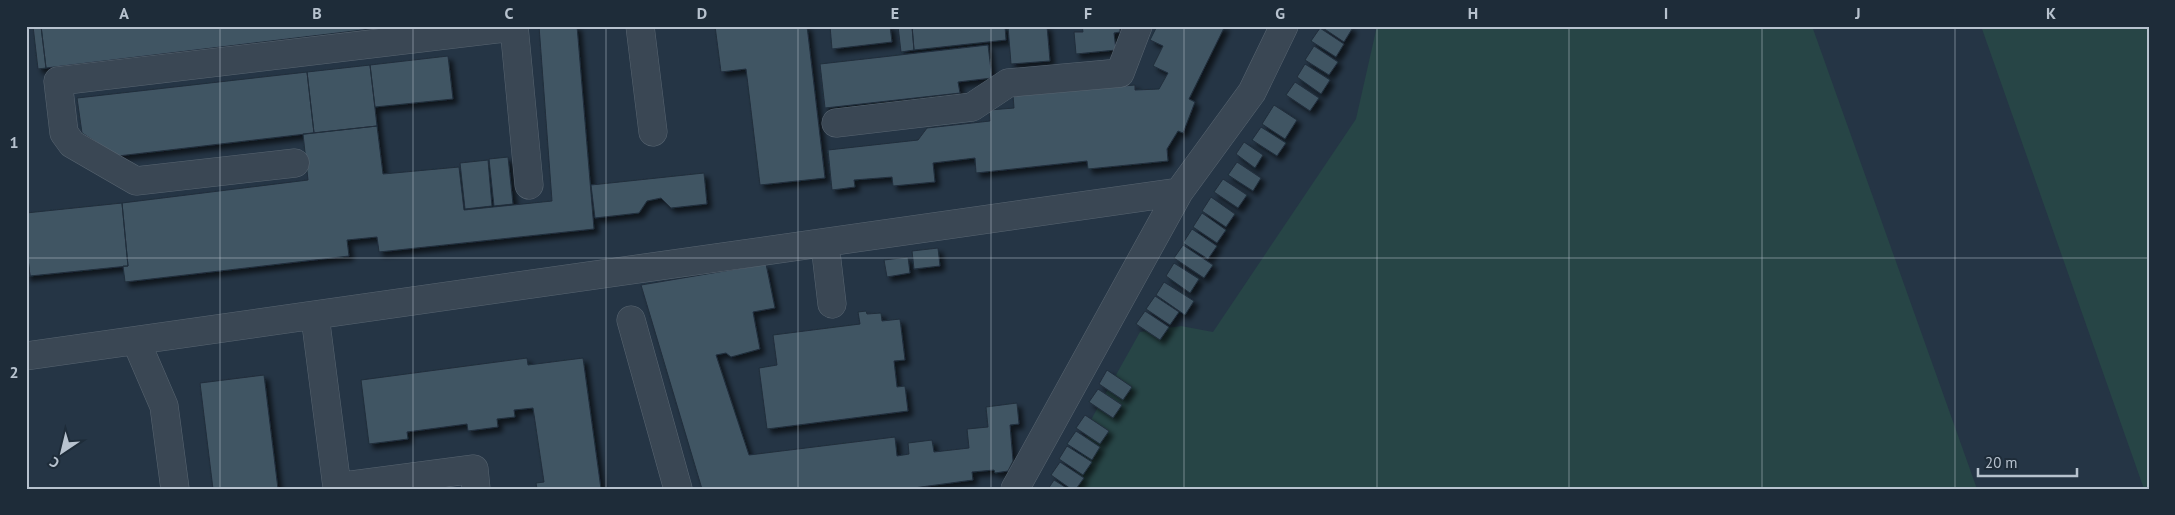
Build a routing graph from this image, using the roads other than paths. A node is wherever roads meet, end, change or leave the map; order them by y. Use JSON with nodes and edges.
{"nodes":[{"id":1,"x":514,"y":26,"type":"edge"},
{"id":2,"x":640,"y":26,"type":"edge"},
{"id":3,"x":1138,"y":26,"type":"edge"},
{"id":4,"x":1284,"y":26,"type":"edge"},
{"id":5,"x":836,"y":123,"type":"dead end"},
{"id":6,"x":653,"y":132,"type":"dead end"},
{"id":7,"x":295,"y":163,"type":"dead end"},
{"id":8,"x":529,"y":184,"type":"dead end"},
{"id":9,"x":1179,"y":192,"type":"junction"},
{"id":10,"x":825,"y":244,"type":"junction"},
{"id":11,"x":832,"y":304,"type":"dead end"},
{"id":12,"x":315,"y":316,"type":"junction"},
{"id":13,"x":630,"y":320,"type":"dead end"},
{"id":14,"x":136,"y":341,"type":"junction"},
{"id":15,"x":26,"y":356,"type":"edge"},
{"id":16,"x":174,"y":489,"type":"edge"},
{"id":17,"x":476,"y":489,"type":"edge"},
{"id":18,"x":678,"y":489,"type":"edge"},
{"id":19,"x":1015,"y":489,"type":"edge"}],
"edges":[{"from":1,"to":7,"type":"lane"},
{"from":1,"to":8,"type":"lane"},
{"from":2,"to":6,"type":"lane"},
{"from":3,"to":5,"type":"lane"},
{"from":4,"to":9,"type":"lane"},
{"from":9,"to":10,"type":"lane"},
{"from":9,"to":19,"type":"lane"},
{"from":10,"to":11,"type":"lane"},
{"from":10,"to":12,"type":"lane"},
{"from":12,"to":14,"type":"lane"},
{"from":12,"to":17,"type":"lane"},
{"from":13,"to":18,"type":"lane"},
{"from":14,"to":15,"type":"lane"},
{"from":14,"to":16,"type":"lane"}]}
